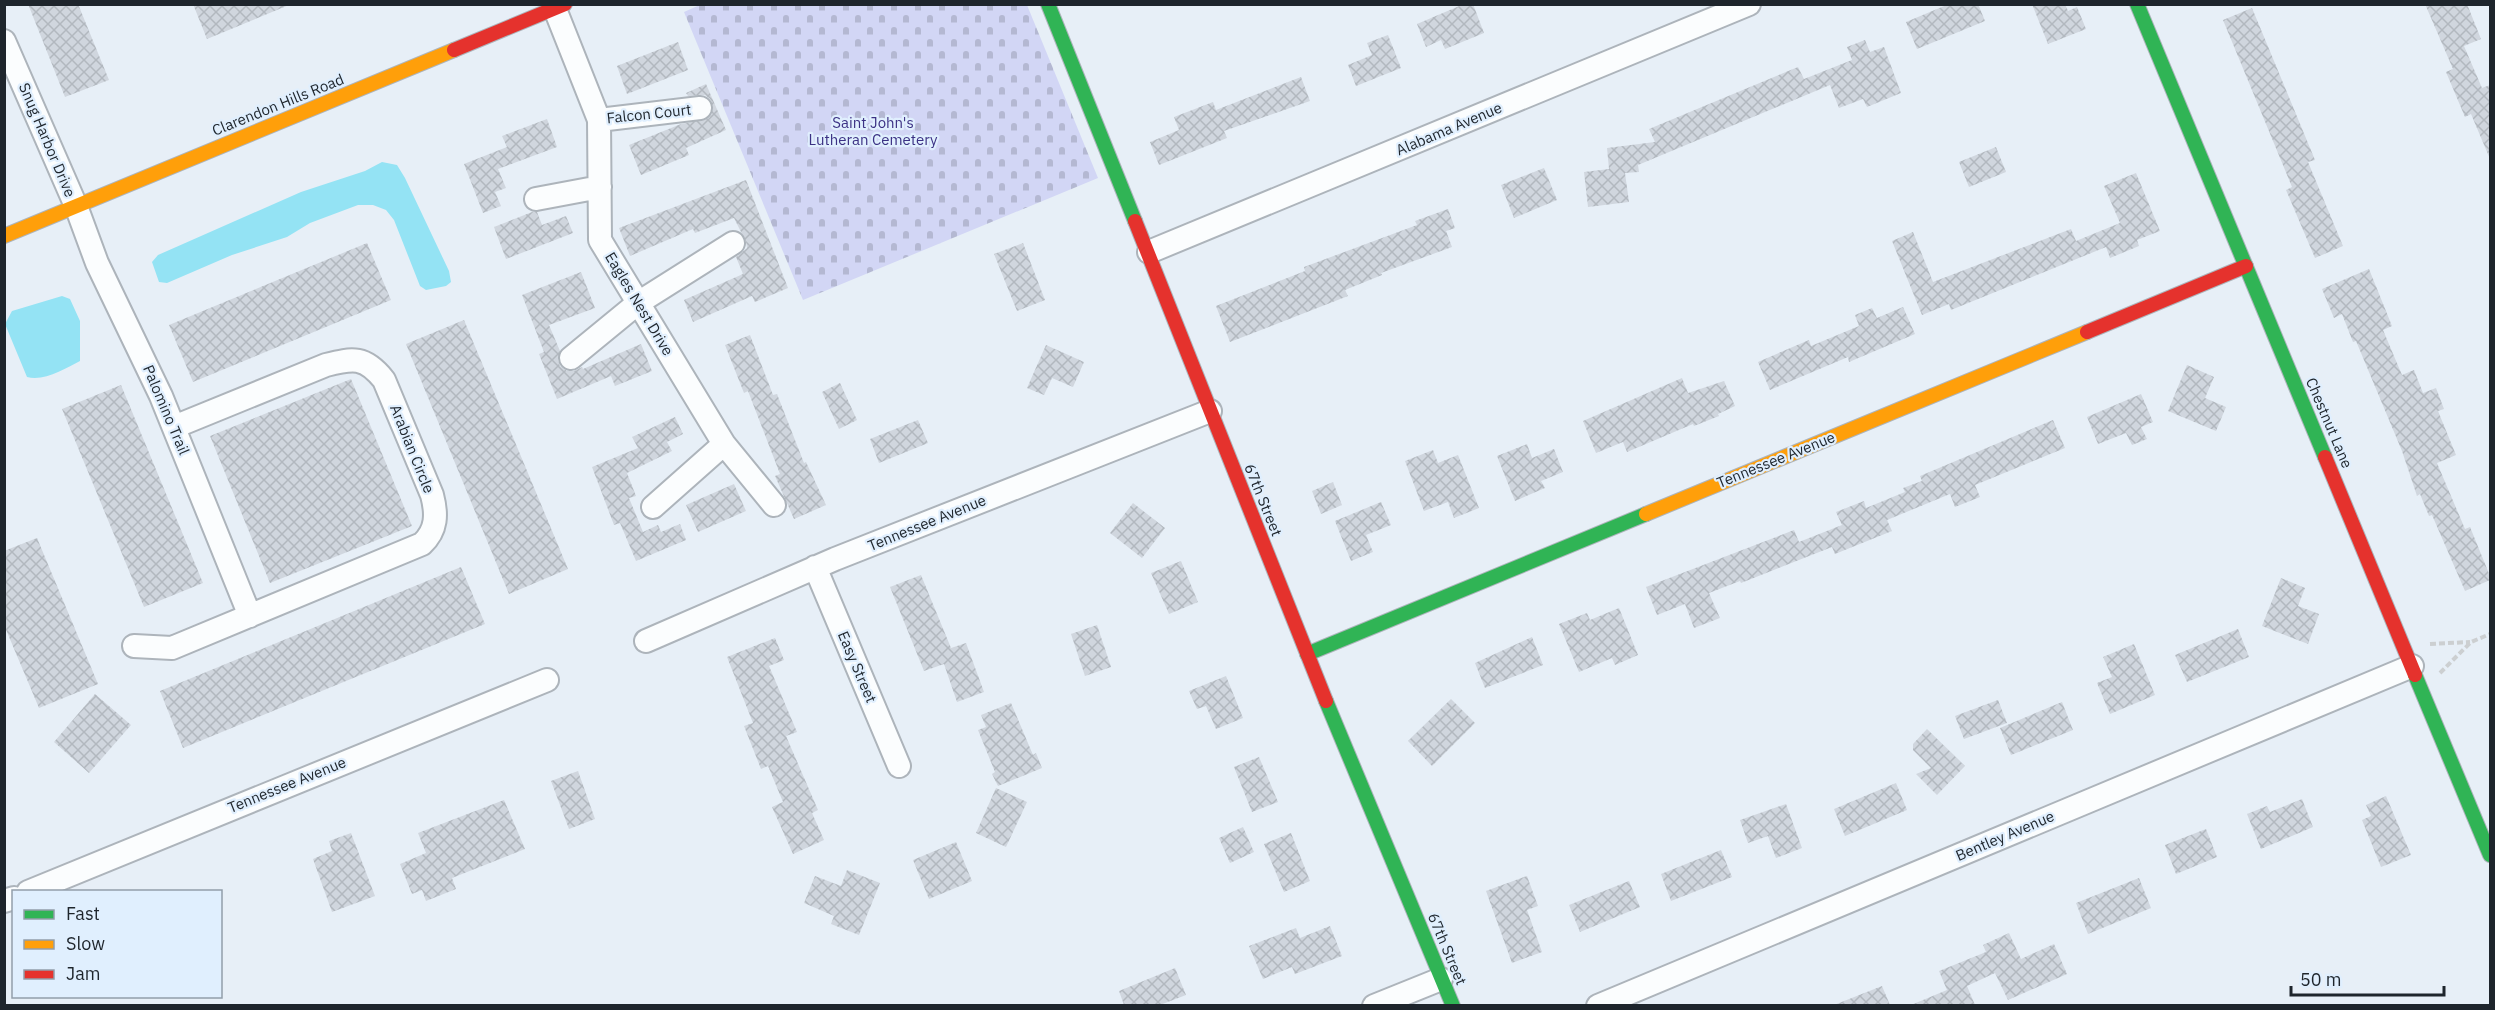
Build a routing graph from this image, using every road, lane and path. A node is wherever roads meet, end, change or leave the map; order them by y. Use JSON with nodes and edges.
{"nodes":[{"id":1,"x":1048,"y":4,"type":"edge"},
{"id":2,"x":1749,"y":4,"type":"edge"},
{"id":3,"x":2137,"y":4,"type":"edge"},
{"id":4,"x":560,"y":7,"type":"edge"},
{"id":5,"x":4,"y":41,"type":"edge"},
{"id":6,"x":700,"y":108,"type":"dead end"},
{"id":7,"x":599,"y":120,"type":"junction"},
{"id":8,"x":600,"y":187,"type":"junction"},
{"id":9,"x":536,"y":199,"type":"dead end"},
{"id":10,"x":76,"y":206,"type":"junction"},
{"id":11,"x":4,"y":236,"type":"edge"},
{"id":12,"x":733,"y":243,"type":"dead end"},
{"id":13,"x":1149,"y":252,"type":"junction"},
{"id":14,"x":2246,"y":266,"type":"junction"},
{"id":15,"x":638,"y":303,"type":"junction"},
{"id":16,"x":571,"y":358,"type":"dead end"},
{"id":17,"x":1210,"y":411,"type":"junction"},
{"id":18,"x":174,"y":427,"type":"junction"},
{"id":19,"x":724,"y":444,"type":"junction"},
{"id":20,"x":774,"y":505,"type":"dead end"},
{"id":21,"x":652,"y":507,"type":"dead end"},
{"id":22,"x":815,"y":567,"type":"junction"},
{"id":23,"x":250,"y":616,"type":"junction"},
{"id":24,"x":2490,"y":634,"type":"edge"},
{"id":25,"x":646,"y":641,"type":"dead end"},
{"id":26,"x":2471,"y":642,"type":"junction"},
{"id":27,"x":2403,"y":644,"type":"junction"},
{"id":28,"x":134,"y":646,"type":"dead end"},
{"id":29,"x":1306,"y":654,"type":"junction"},
{"id":30,"x":2412,"y":666,"type":"junction"},
{"id":31,"x":547,"y":680,"type":"dead end"},
{"id":32,"x":2422,"y":690,"type":"junction"},
{"id":33,"x":900,"y":766,"type":"dead end"},
{"id":34,"x":2490,"y":855,"type":"edge"},
{"id":35,"x":30,"y":890,"type":"edge"},
{"id":36,"x":1442,"y":979,"type":"junction"},
{"id":37,"x":1374,"y":1005,"type":"edge"},
{"id":38,"x":1453,"y":1005,"type":"edge"},
{"id":39,"x":1598,"y":1005,"type":"edge"}],
"edges":[{"from":1,"to":13,"type":"street","name":"67th Street"},
{"from":2,"to":13,"type":"street","name":"Alabama Avenue"},
{"from":3,"to":14,"type":"street","name":"Chestnut Lane"},
{"from":4,"to":7,"type":"street","name":"Eagles Nest Drive"},
{"from":4,"to":10,"type":"street","name":"Clarendon Hills Road"},
{"from":5,"to":10,"type":"street","name":"Snug Harbor Drive"},
{"from":6,"to":7,"type":"street","name":"Falcon Court"},
{"from":7,"to":8,"type":"street","name":"Eagles Nest Drive"},
{"from":8,"to":9,"type":"street"},
{"from":8,"to":15,"type":"street","name":"Eagles Nest Drive"},
{"from":10,"to":11,"type":"street","name":"Clarendon Hills Road"},
{"from":10,"to":18,"type":"street","name":"Palomino Trail"},
{"from":12,"to":15,"type":"street"},
{"from":13,"to":17,"type":"street","name":"67th Street"},
{"from":14,"to":27,"type":"street","name":"Chestnut Lane"},
{"from":14,"to":29,"type":"street","name":"Tennessee Avenue"},
{"from":15,"to":16,"type":"street"},
{"from":15,"to":19,"type":"street","name":"Eagles Nest Drive"},
{"from":17,"to":22,"type":"street","name":"Tennessee Avenue"},
{"from":17,"to":29,"type":"street","name":"67th Street"},
{"from":18,"to":23,"type":"street","name":"Palomino Trail"},
{"from":18,"to":23,"type":"street","name":"Arabian Circle"},
{"from":19,"to":20,"type":"street","name":"Eagles Nest Drive"},
{"from":19,"to":21,"type":"street"},
{"from":22,"to":25,"type":"street","name":"Tennessee Avenue"},
{"from":22,"to":33,"type":"street","name":"Easy Street"},
{"from":23,"to":28,"type":"street","name":"Arabian Circle"},
{"from":24,"to":26,"type":"path"},
{"from":26,"to":27,"type":"path"},
{"from":26,"to":32,"type":"path"},
{"from":27,"to":30,"type":"street","name":"Chestnut Lane"},
{"from":29,"to":36,"type":"street","name":"67th Street"},
{"from":30,"to":32,"type":"street","name":"Chestnut Lane"},
{"from":30,"to":39,"type":"street","name":"Bentley Avenue"},
{"from":31,"to":35,"type":"street","name":"Tennessee Avenue"},
{"from":32,"to":34,"type":"street","name":"Chestnut Lane"},
{"from":36,"to":37,"type":"street"},
{"from":36,"to":38,"type":"street","name":"67th Street"}]}
